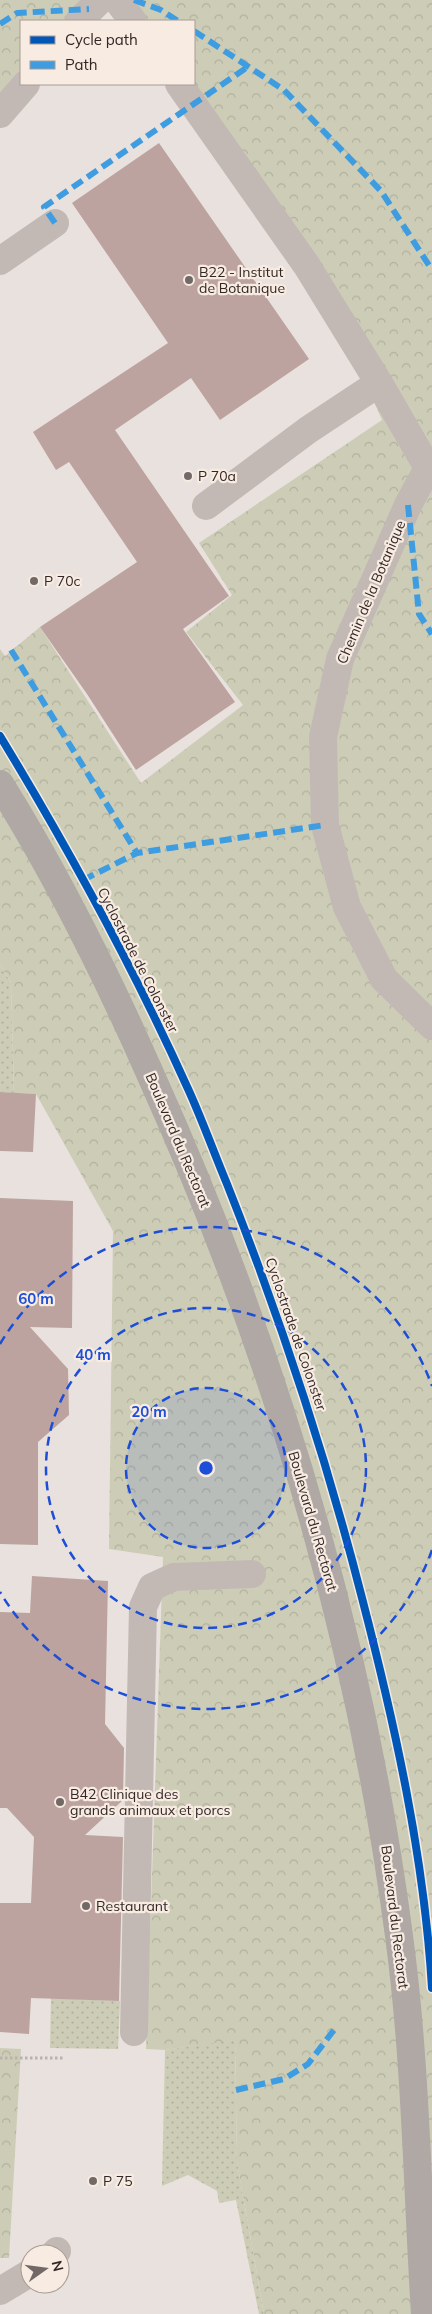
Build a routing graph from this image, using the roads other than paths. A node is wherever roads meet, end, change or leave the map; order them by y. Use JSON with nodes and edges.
{"nodes":[{"id":1,"x":100,"y":0,"type":"edge"},
{"id":2,"x":117,"y":0,"type":"edge"},
{"id":3,"x":80,"y":20,"type":"edge"},
{"id":4,"x":132,"y":20,"type":"edge"},
{"id":5,"x":25,"y":85,"type":"edge"},
{"id":6,"x":180,"y":85,"type":"edge"},
{"id":7,"x":0,"y":114,"type":"edge"},
{"id":8,"x":55,"y":223,"type":"dead end"},
{"id":9,"x":0,"y":261,"type":"edge"},
{"id":10,"x":379,"y":383,"type":"junction"},
{"id":11,"x":430,"y":465,"type":"edge"},
{"id":12,"x":206,"y":506,"type":"dead end"},
{"id":13,"x":0,"y":784,"type":"edge"},
{"id":14,"x":0,"y":791,"type":"edge"},
{"id":15,"x":18,"y":813,"type":"junction"},
{"id":16,"x":432,"y":1026,"type":"edge"},
{"id":17,"x":252,"y":1574,"type":"dead end"},
{"id":18,"x":134,"y":2032,"type":"dead end"},
{"id":19,"x":20,"y":2279,"type":"edge"},
{"id":20,"x":0,"y":2291,"type":"edge"},
{"id":21,"x":425,"y":2314,"type":"edge"}],
"edges":[{"from":1,"to":3,"type":"lane"},
{"from":2,"to":4,"type":"lane"},
{"from":5,"to":7,"type":"lane"},
{"from":6,"to":10,"type":"lane","name":"Chemin de la Botanique"},
{"from":8,"to":9,"type":"lane"},
{"from":10,"to":11,"type":"lane","name":"Chemin de la Botanique"},
{"from":10,"to":12,"type":"lane"},
{"from":11,"to":16,"type":"lane","name":"Chemin de la Botanique"},
{"from":13,"to":15,"type":"main road","name":"Boulevard du Rectorat"},
{"from":14,"to":15,"type":"main road"},
{"from":15,"to":21,"type":"main road","name":"Boulevard du Rectorat"},
{"from":17,"to":18,"type":"lane"},
{"from":19,"to":20,"type":"lane"}]}
